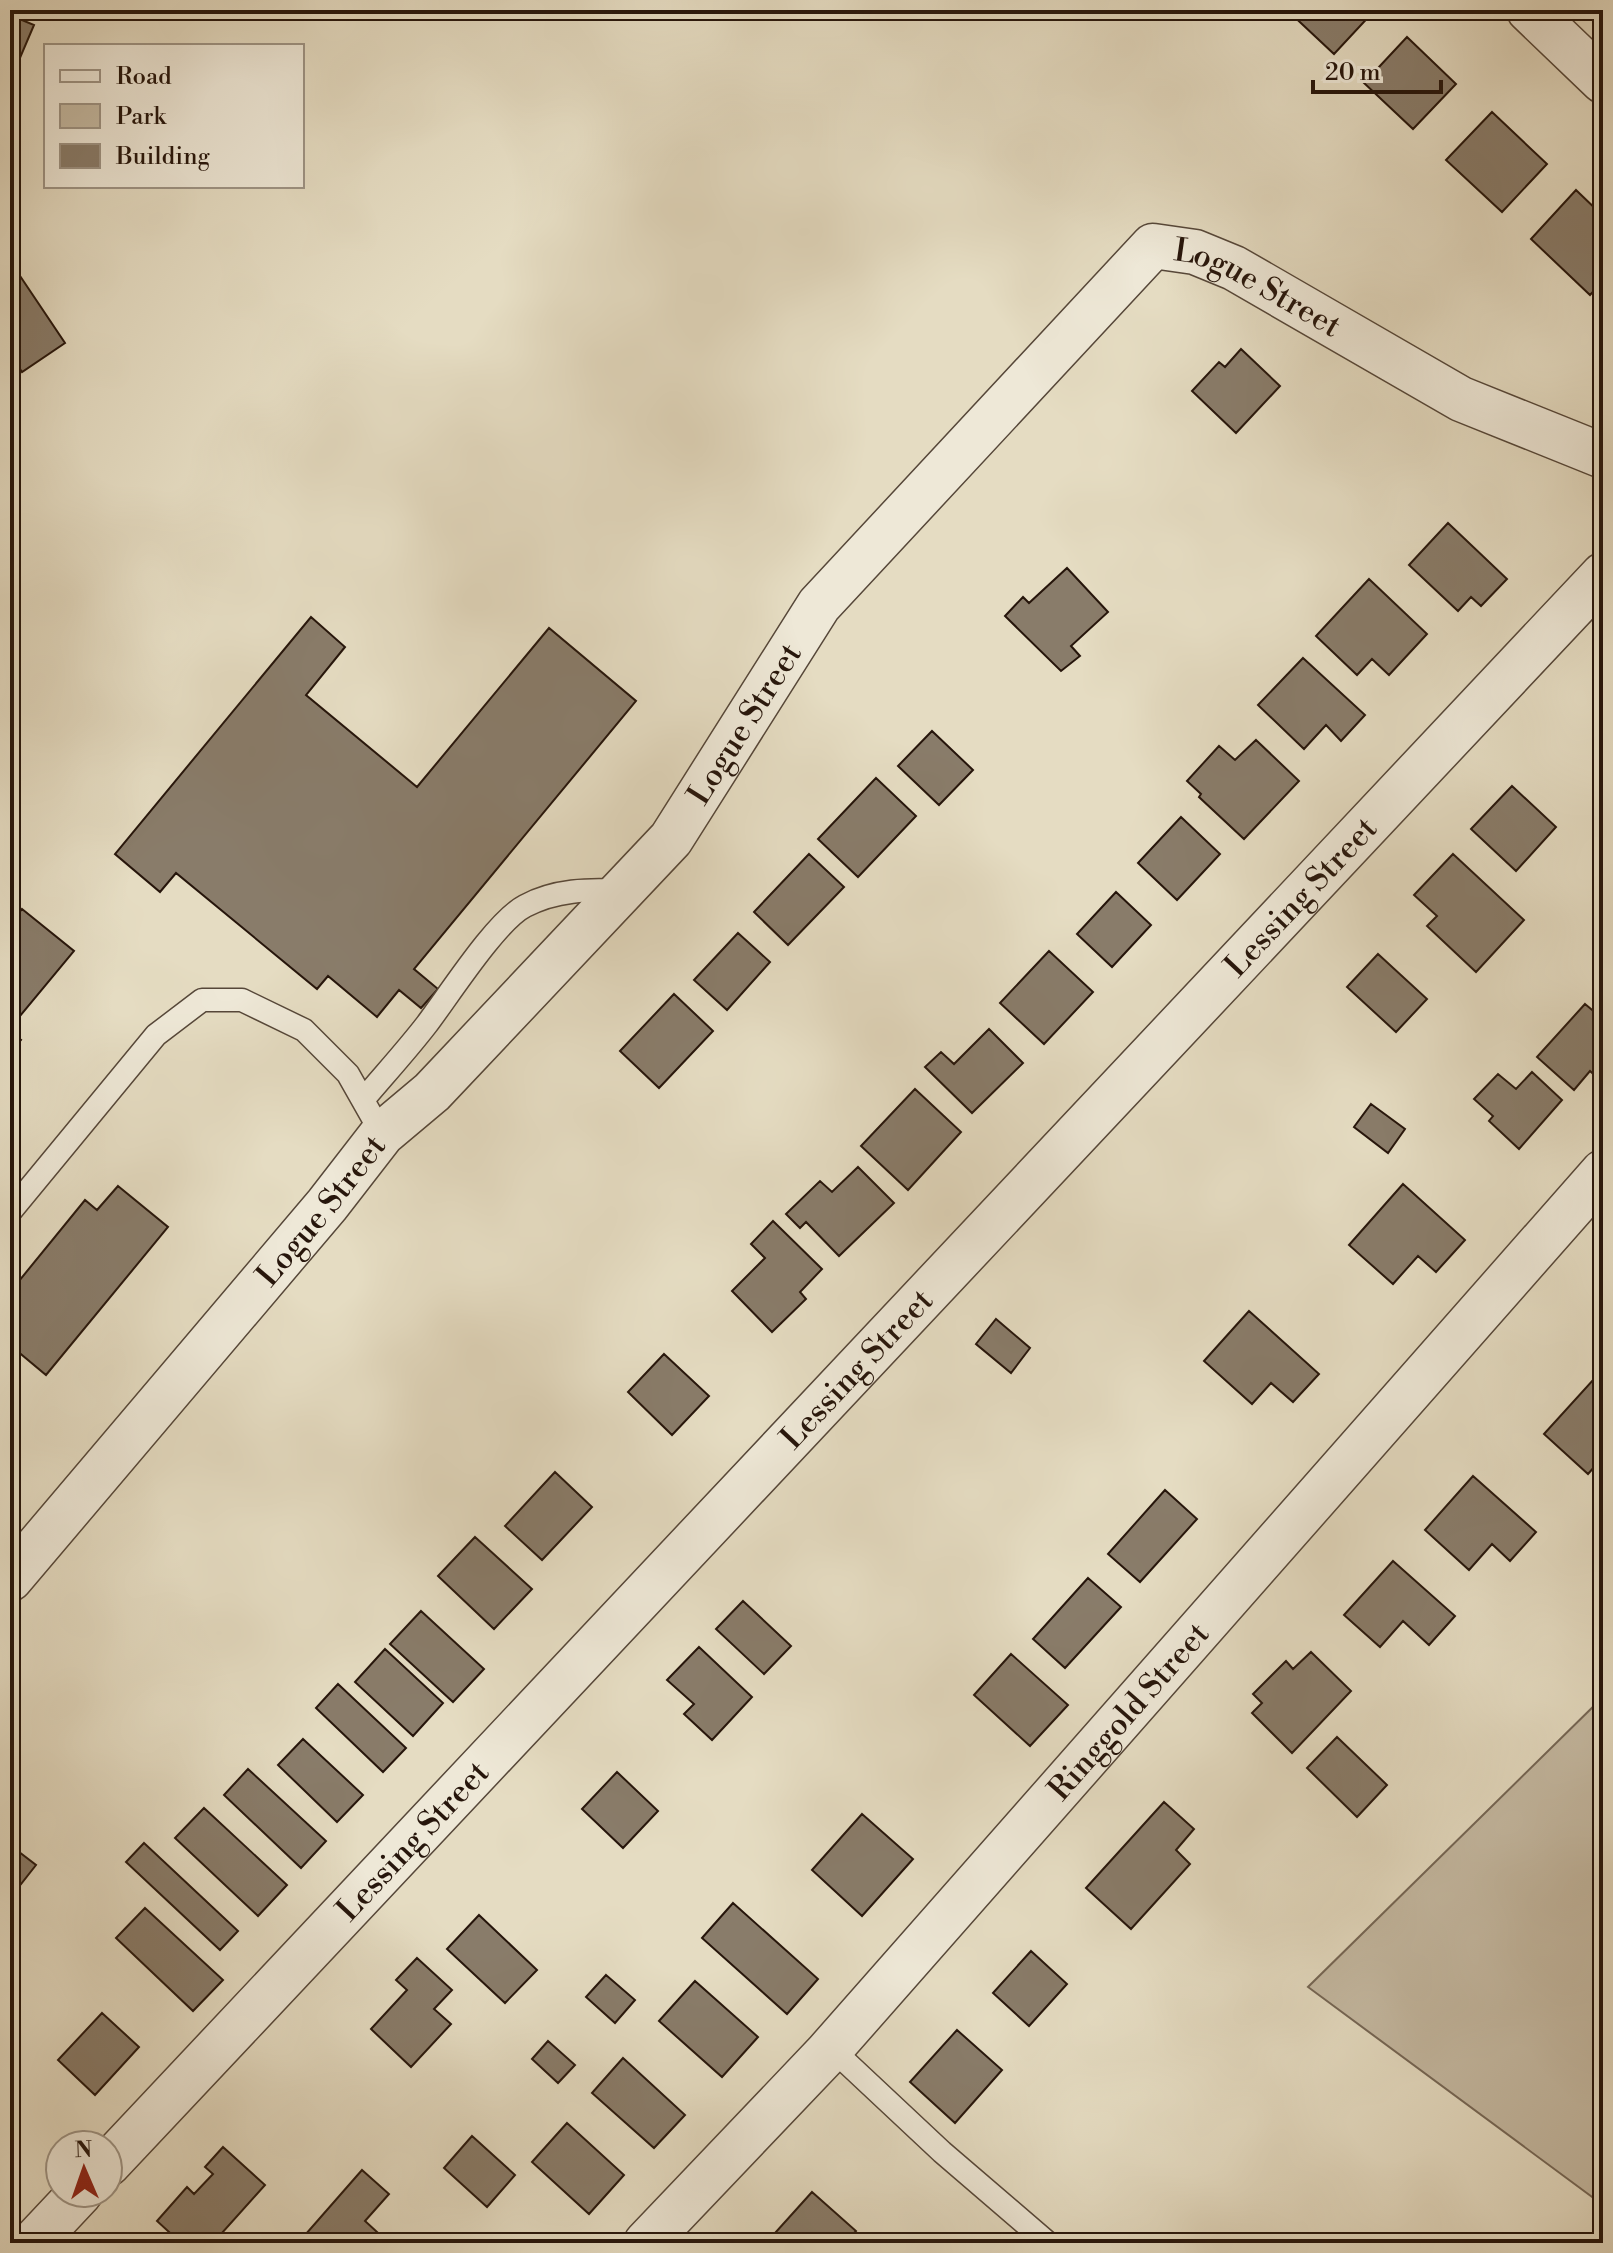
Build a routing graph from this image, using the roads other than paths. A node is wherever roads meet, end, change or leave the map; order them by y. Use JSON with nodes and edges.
{"nodes":[{"id":1,"x":1529,"y":10,"type":"edge"},
{"id":2,"x":1603,"y":81,"type":"edge"},
{"id":3,"x":1603,"y":456,"type":"edge"},
{"id":4,"x":1603,"y":575,"type":"edge"},
{"id":5,"x":622,"y":891,"type":"junction"},
{"id":6,"x":373,"y":1117,"type":"junction"},
{"id":7,"x":1603,"y":1172,"type":"edge"},
{"id":8,"x":10,"y":1212,"type":"edge"},
{"id":9,"x":10,"y":1579,"type":"edge"},
{"id":10,"x":831,"y":2048,"type":"junction"},
{"id":11,"x":124,"y":2147,"type":"edge"},
{"id":12,"x":65,"y":2209,"type":"edge"},
{"id":13,"x":33,"y":2243,"type":"edge"},
{"id":14,"x":646,"y":2243,"type":"edge"},
{"id":15,"x":1048,"y":2243,"type":"edge"}],
"edges":[{"from":1,"to":2,"type":"street"},
{"from":3,"to":5,"type":"street","name":"Logue Street"},
{"from":4,"to":11,"type":"street","name":"Lessing Street"},
{"from":5,"to":6,"type":"street","name":"Logue Street"},
{"from":5,"to":6,"type":"lane"},
{"from":6,"to":8,"type":"lane"},
{"from":6,"to":9,"type":"street","name":"Logue Street"},
{"from":7,"to":10,"type":"street","name":"Ringgold Street"},
{"from":10,"to":14,"type":"street","name":"Ringgold Street"},
{"from":10,"to":15,"type":"lane"},
{"from":12,"to":13,"type":"street"}]}
